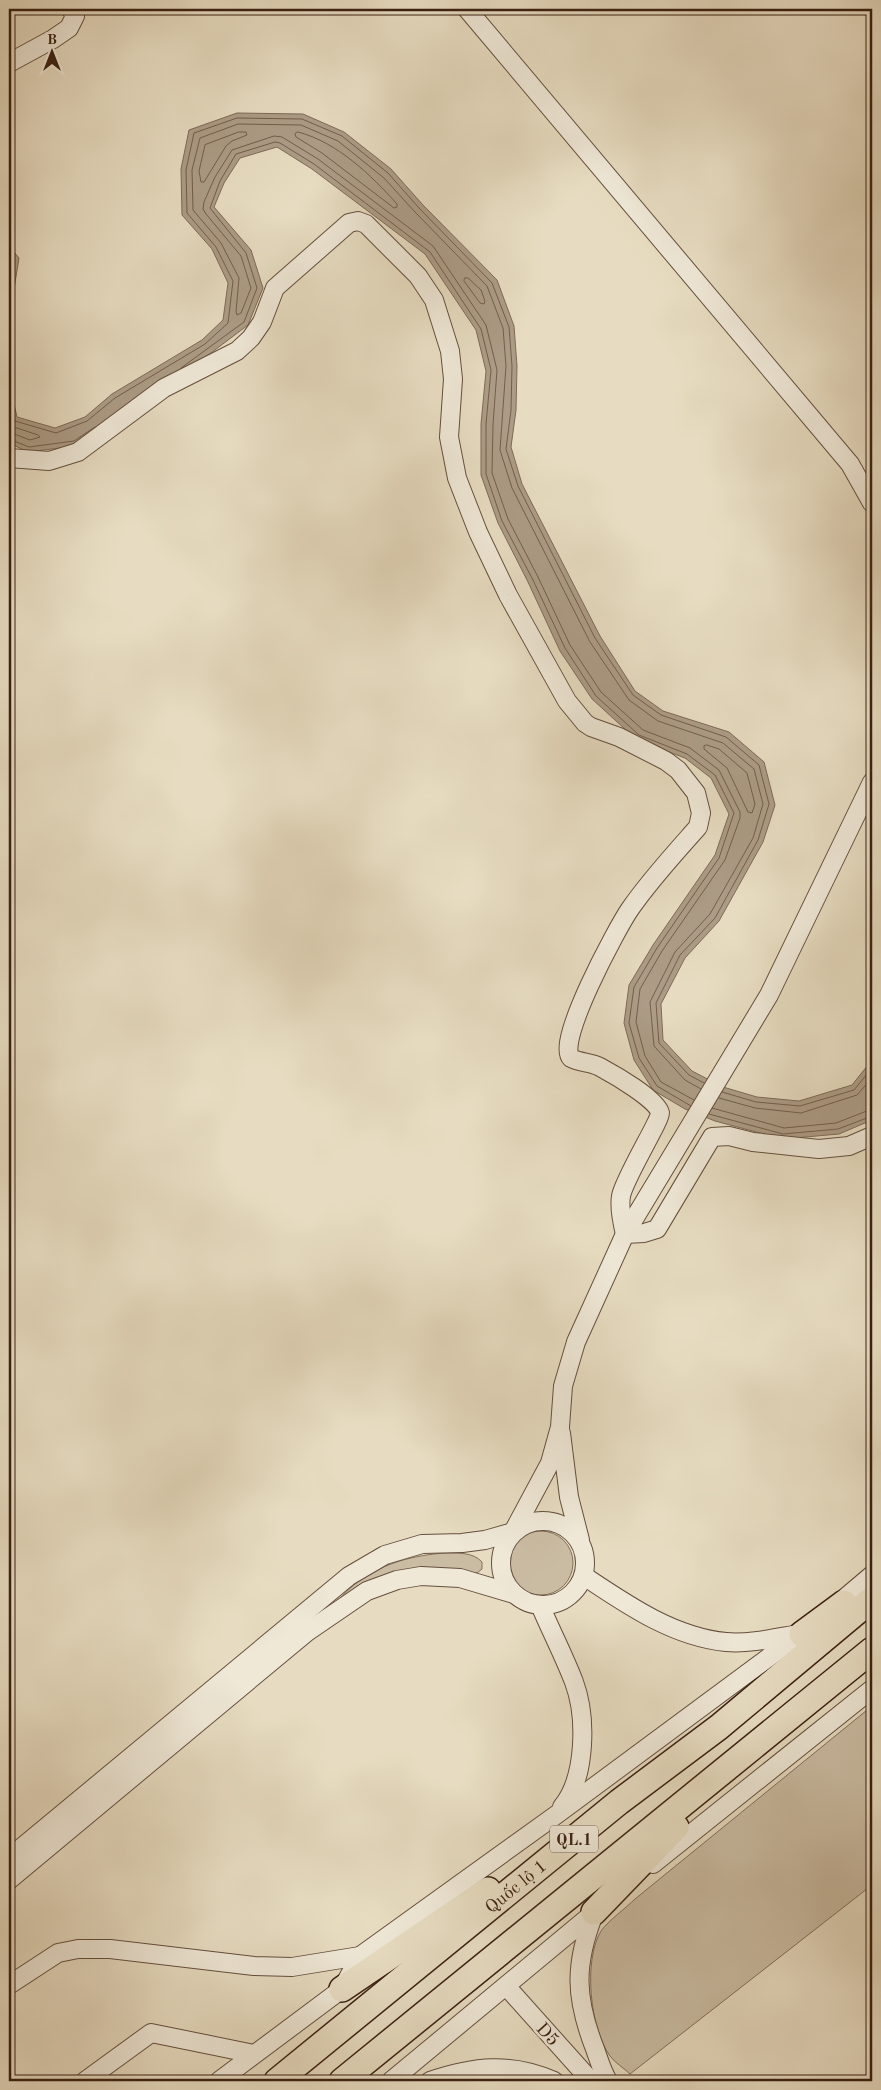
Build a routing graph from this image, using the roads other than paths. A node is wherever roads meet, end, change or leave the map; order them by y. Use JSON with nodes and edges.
{"nodes":[{"id":1,"x":71,"y":9,"type":"edge"},
{"id":2,"x":467,"y":9,"type":"edge"},
{"id":3,"x":9,"y":63,"type":"edge"},
{"id":4,"x":9,"y":458,"type":"edge"},
{"id":5,"x":872,"y":503,"type":"edge"},
{"id":6,"x":872,"y":782,"type":"edge"},
{"id":7,"x":872,"y":1136,"type":"edge"},
{"id":8,"x":625,"y":1234,"type":"junction"},
{"id":9,"x":560,"y":1427,"type":"junction"},
{"id":10,"x":513,"y":1532,"type":"junction"},
{"id":11,"x":583,"y":1548,"type":"junction"},
{"id":12,"x":872,"y":1575,"type":"edge"},
{"id":13,"x":584,"y":1576,"type":"junction"},
{"id":14,"x":872,"y":1583,"type":"edge"},
{"id":15,"x":514,"y":1594,"type":"junction"},
{"id":16,"x":872,"y":1599,"type":"edge"},
{"id":17,"x":540,"y":1605,"type":"junction"},
{"id":18,"x":802,"y":1634,"type":"junction"},
{"id":19,"x":872,"y":1650,"type":"edge"},
{"id":20,"x":872,"y":1689,"type":"edge"},
{"id":21,"x":756,"y":1745,"type":"junction"},
{"id":22,"x":619,"y":1802,"type":"junction"},
{"id":23,"x":556,"y":1815,"type":"junction"},
{"id":24,"x":9,"y":1858,"type":"edge"},
{"id":25,"x":9,"y":1880,"type":"edge"},
{"id":26,"x":594,"y":1912,"type":"junction"},
{"id":27,"x":360,"y":1956,"type":"junction"},
{"id":28,"x":9,"y":1985,"type":"edge"},
{"id":29,"x":506,"y":1986,"type":"junction"},
{"id":30,"x":342,"y":1989,"type":"junction"},
{"id":31,"x":254,"y":2054,"type":"junction"},
{"id":32,"x":85,"y":2081,"type":"edge"},
{"id":33,"x":219,"y":2081,"type":"edge"},
{"id":34,"x":277,"y":2081,"type":"edge"},
{"id":35,"x":342,"y":2081,"type":"edge"},
{"id":36,"x":391,"y":2081,"type":"edge"},
{"id":37,"x":430,"y":2081,"type":"edge"},
{"id":38,"x":554,"y":2081,"type":"edge"},
{"id":39,"x":591,"y":2081,"type":"edge"},
{"id":40,"x":608,"y":2081,"type":"edge"}],
"edges":[{"from":1,"to":3,"type":"street"},
{"from":2,"to":5,"type":"street"},
{"from":4,"to":8,"type":"street"},
{"from":6,"to":8,"type":"street"},
{"from":7,"to":8,"type":"street"},
{"from":8,"to":9,"type":"street"},
{"from":9,"to":10,"type":"street"},
{"from":9,"to":11,"type":"street"},
{"from":10,"to":11,"type":"street"},
{"from":10,"to":15,"type":"street"},
{"from":10,"to":24,"type":"street"},
{"from":11,"to":13,"type":"street"},
{"from":12,"to":18,"type":"street"},
{"from":13,"to":17,"type":"street"},
{"from":13,"to":18,"type":"street"},
{"from":14,"to":18,"type":"highway"},
{"from":15,"to":17,"type":"street"},
{"from":15,"to":25,"type":"street"},
{"from":16,"to":22,"type":"highway","name":"Quốc lộ 1","number":"QL.1"},
{"from":17,"to":23,"type":"street"},
{"from":18,"to":23,"type":"street"},
{"from":19,"to":21,"type":"highway","number":"QL.1"},
{"from":20,"to":26,"type":"street"},
{"from":21,"to":26,"type":"highway"},
{"from":21,"to":35,"type":"highway","number":"QL.1"},
{"from":22,"to":30,"type":"highway"},
{"from":22,"to":34,"type":"highway","name":"Quốc lộ 1","number":"QL.1"},
{"from":23,"to":27,"type":"street"},
{"from":26,"to":29,"type":"street"},
{"from":26,"to":40,"type":"street"},
{"from":27,"to":28,"type":"street"},
{"from":27,"to":30,"type":"street"},
{"from":29,"to":36,"type":"street"},
{"from":29,"to":39,"type":"street","name":"D5"},
{"from":30,"to":31,"type":"street"},
{"from":31,"to":32,"type":"street"},
{"from":31,"to":33,"type":"street"},
{"from":37,"to":38,"type":"street"}]}
